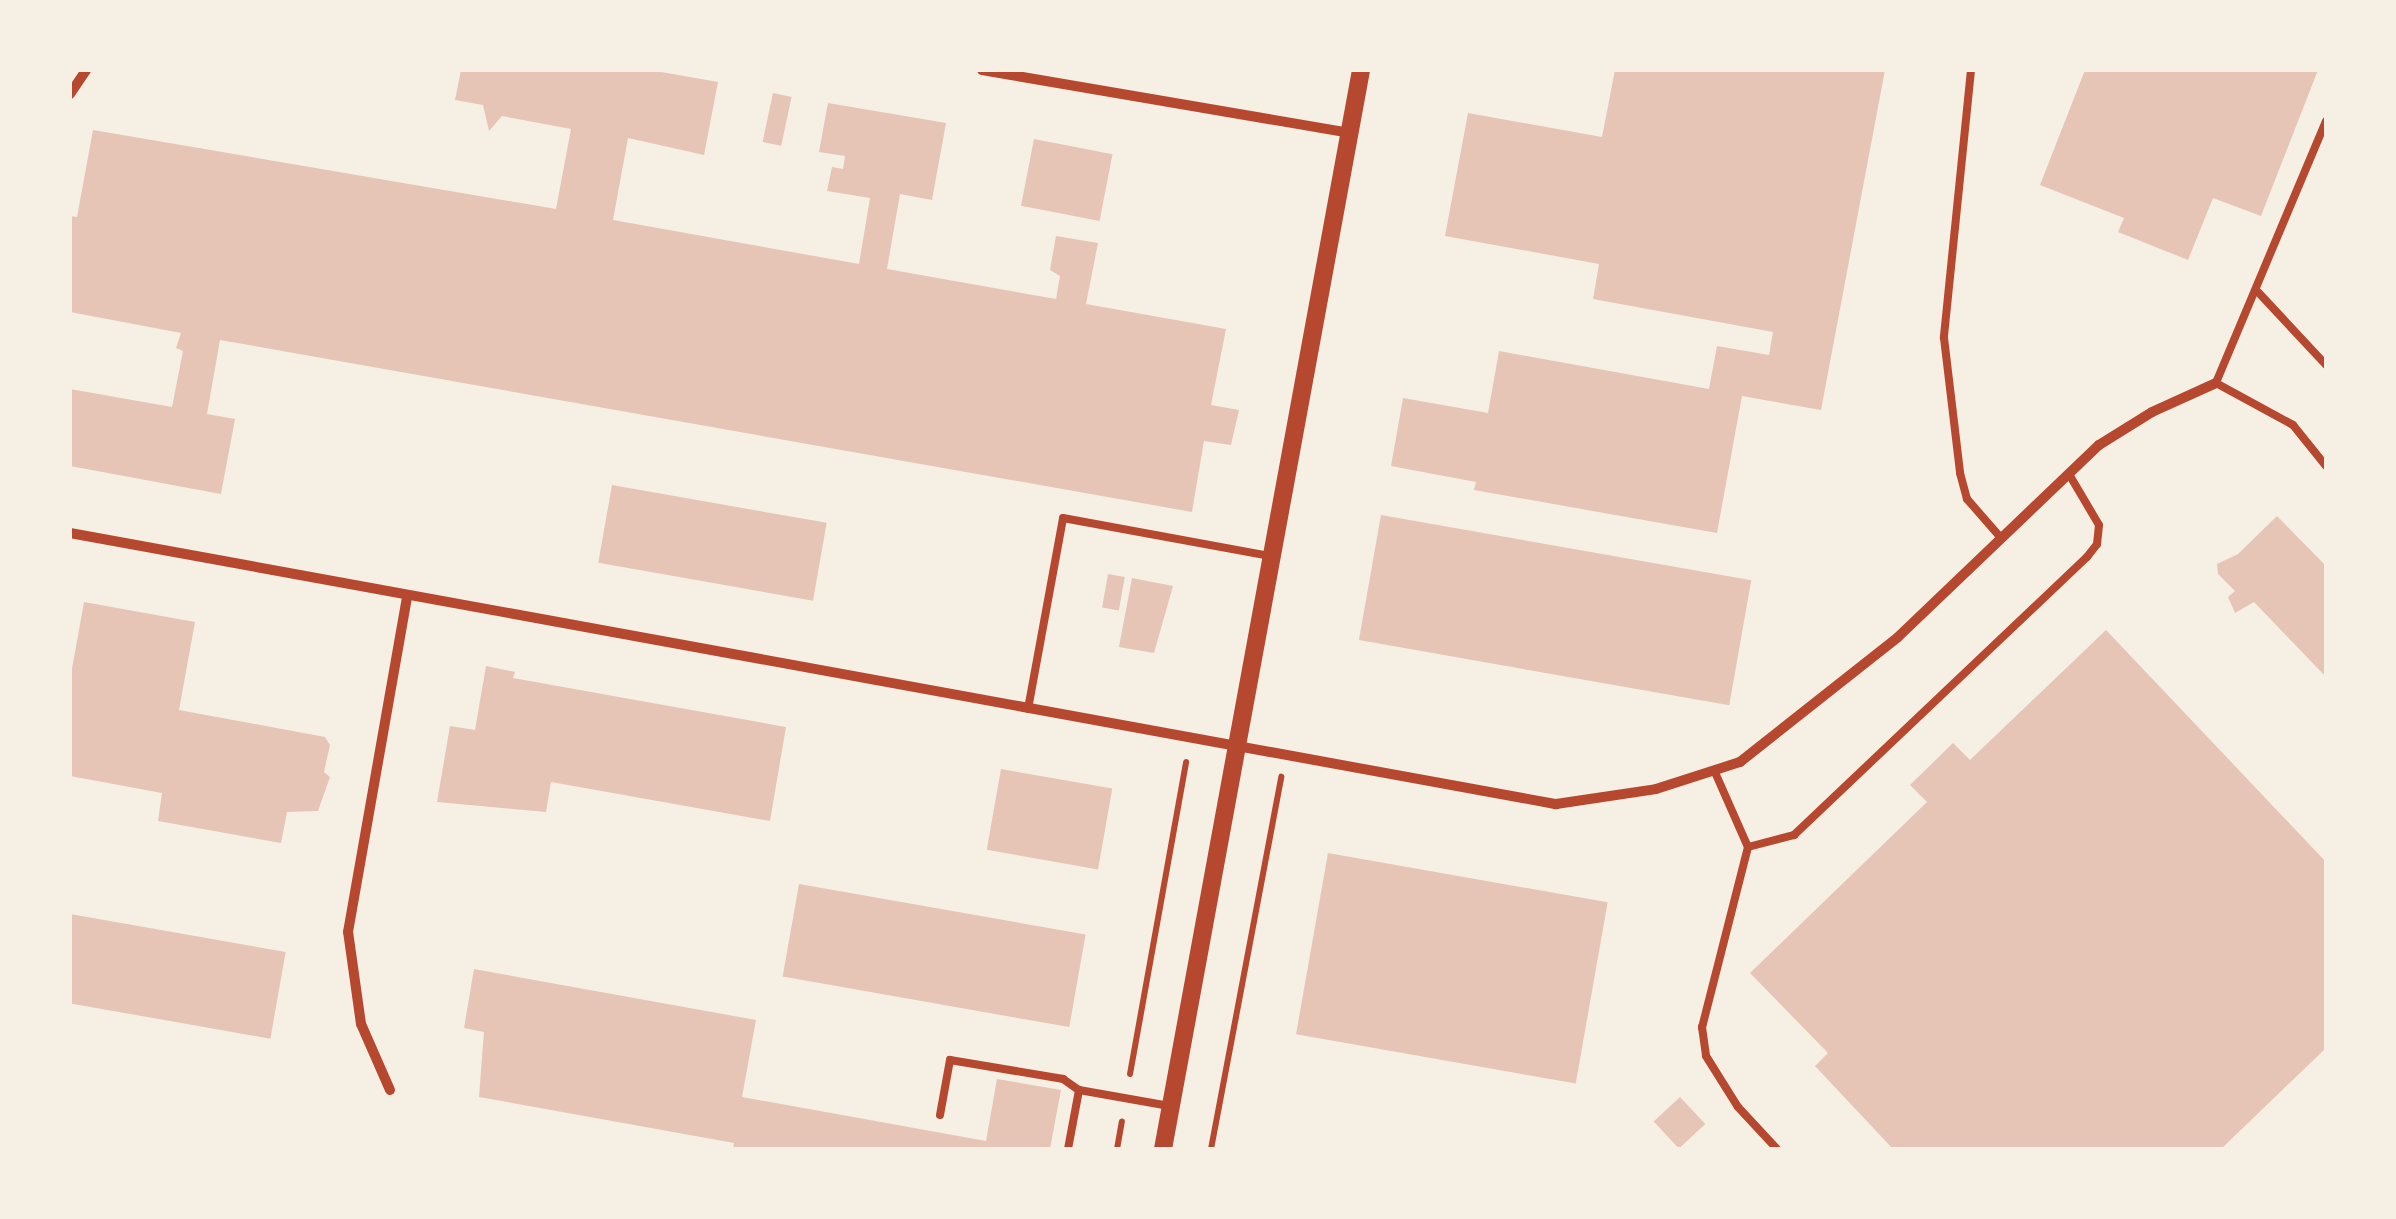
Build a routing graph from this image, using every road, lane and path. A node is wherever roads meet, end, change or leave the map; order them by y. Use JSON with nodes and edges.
{"nodes":[{"id":1,"x":86,"y":70,"type":"edge"},
{"id":2,"x":982,"y":70,"type":"edge"},
{"id":3,"x":1361,"y":70,"type":"edge"},
{"id":4,"x":1971,"y":70,"type":"edge"},
{"id":5,"x":70,"y":94,"type":"edge"},
{"id":6,"x":2326,"y":121,"type":"edge"},
{"id":7,"x":1350,"y":134,"type":"junction"},
{"id":8,"x":2258,"y":292,"type":"junction"},
{"id":9,"x":2326,"y":365,"type":"edge"},
{"id":10,"x":2216,"y":384,"type":"junction"},
{"id":11,"x":2326,"y":466,"type":"edge"},
{"id":12,"x":2069,"y":474,"type":"junction"},
{"id":13,"x":70,"y":532,"type":"edge"},
{"id":14,"x":2000,"y":538,"type":"junction"},
{"id":15,"x":1271,"y":556,"type":"junction"},
{"id":16,"x":408,"y":597,"type":"junction"},
{"id":17,"x":1027,"y":711,"type":"junction"},
{"id":18,"x":1190,"y":741,"type":"junction"},
{"id":19,"x":1235,"y":749,"type":"junction"},
{"id":20,"x":1284,"y":757,"type":"junction"},
{"id":21,"x":1714,"y":770,"type":"junction"},
{"id":22,"x":1748,"y":847,"type":"junction"},
{"id":23,"x":390,"y":1090,"type":"dead end"},
{"id":24,"x":1079,"y":1090,"type":"junction"},
{"id":25,"x":1126,"y":1098,"type":"junction"},
{"id":26,"x":1170,"y":1106,"type":"junction"},
{"id":27,"x":940,"y":1115,"type":"dead end"},
{"id":28,"x":1068,"y":1149,"type":"edge"},
{"id":29,"x":1118,"y":1149,"type":"edge"},
{"id":30,"x":1162,"y":1149,"type":"edge"},
{"id":31,"x":1211,"y":1149,"type":"edge"},
{"id":32,"x":1777,"y":1149,"type":"edge"}],
"edges":[{"from":1,"to":5,"type":"street"},
{"from":2,"to":7,"type":"street"},
{"from":3,"to":7,"type":"street"},
{"from":4,"to":14,"type":"lane"},
{"from":6,"to":8,"type":"lane"},
{"from":7,"to":15,"type":"street"},
{"from":8,"to":9,"type":"lane"},
{"from":8,"to":10,"type":"lane"},
{"from":10,"to":11,"type":"lane"},
{"from":10,"to":12,"type":"street"},
{"from":12,"to":14,"type":"street"},
{"from":12,"to":22,"type":"lane"},
{"from":13,"to":16,"type":"street"},
{"from":14,"to":21,"type":"street"},
{"from":15,"to":17,"type":"lane"},
{"from":15,"to":19,"type":"street"},
{"from":16,"to":17,"type":"street"},
{"from":16,"to":23,"type":"street"},
{"from":17,"to":18,"type":"street"},
{"from":18,"to":19,"type":"street"},
{"from":18,"to":25,"type":"path"},
{"from":19,"to":20,"type":"street"},
{"from":19,"to":26,"type":"street"},
{"from":20,"to":21,"type":"street"},
{"from":20,"to":31,"type":"path"},
{"from":21,"to":22,"type":"lane"},
{"from":22,"to":32,"type":"lane"},
{"from":24,"to":25,"type":"lane"},
{"from":24,"to":27,"type":"lane"},
{"from":24,"to":28,"type":"lane"},
{"from":25,"to":26,"type":"lane"},
{"from":25,"to":29,"type":"path"},
{"from":26,"to":30,"type":"street"}]}
